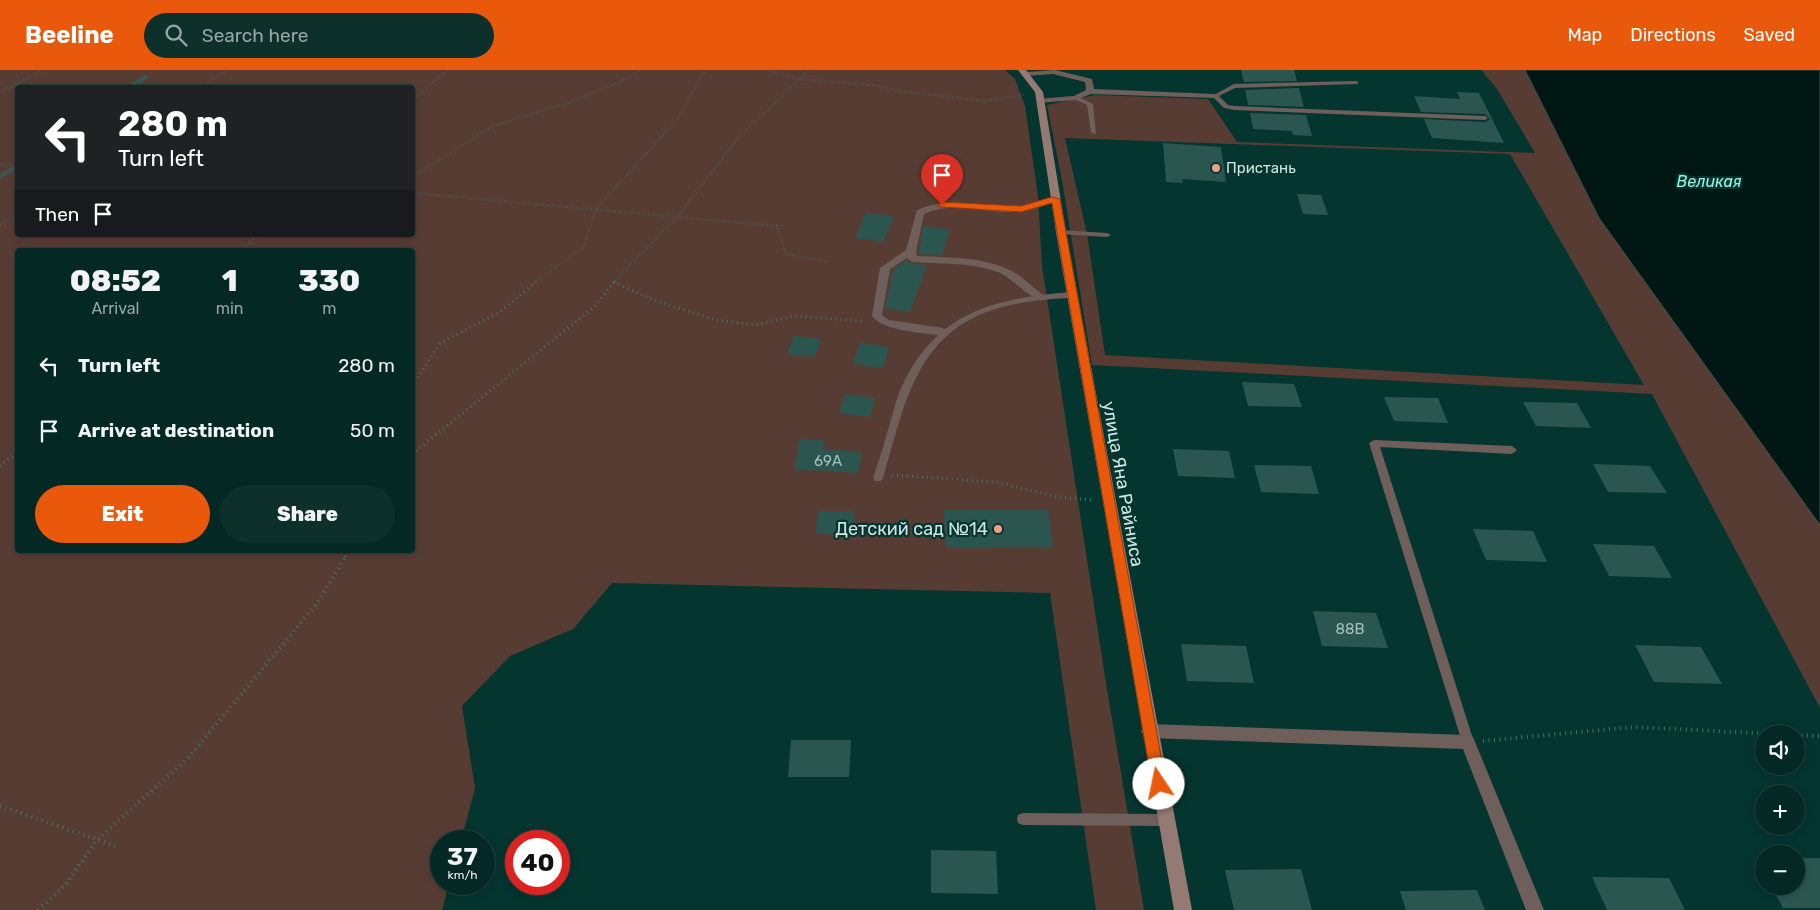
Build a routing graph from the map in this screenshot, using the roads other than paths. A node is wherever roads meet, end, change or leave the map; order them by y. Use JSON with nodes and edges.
{"nodes":[{"id":1,"x":1024,"y":72,"type":"edge"},
{"id":2,"x":1356,"y":83,"type":"dead end"},
{"id":3,"x":1090,"y":91,"type":"junction"},
{"id":4,"x":1040,"y":96,"type":"junction"},
{"id":5,"x":1215,"y":96,"type":"junction"},
{"id":6,"x":1076,"y":98,"type":"junction"},
{"id":7,"x":1485,"y":118,"type":"dead end"},
{"id":8,"x":1094,"y":133,"type":"dead end"},
{"id":9,"x":1055,"y":199,"type":"junction"},
{"id":10,"x":1061,"y":232,"type":"junction"},
{"id":11,"x":1107,"y":235,"type":"dead end"},
{"id":12,"x":911,"y":251,"type":"junction"},
{"id":13,"x":1072,"y":295,"type":"junction"},
{"id":14,"x":1038,"y":296,"type":"junction"},
{"id":15,"x":943,"y":332,"type":"junction"},
{"id":16,"x":1512,"y":450,"type":"dead end"},
{"id":17,"x":878,"y":476,"type":"road end"},
{"id":18,"x":1149,"y":731,"type":"junction"},
{"id":19,"x":1468,"y":742,"type":"junction"},
{"id":20,"x":1023,"y":819,"type":"dead end"},
{"id":21,"x":1166,"y":820,"type":"junction"},
{"id":22,"x":1183,"y":910,"type":"edge"},
{"id":23,"x":1535,"y":910,"type":"edge"}],
"edges":[{"from":1,"to":3,"type":"street"},
{"from":1,"to":4,"type":"street","name":"улица Яна Райниса"},
{"from":2,"to":5,"type":"lane"},
{"from":3,"to":5,"type":"street"},
{"from":3,"to":6,"type":"street"},
{"from":4,"to":6,"type":"street"},
{"from":4,"to":9,"type":"street","name":"улица Яна Райниса"},
{"from":5,"to":7,"type":"lane"},
{"from":6,"to":8,"type":"lane"},
{"from":9,"to":10,"type":"street","name":"улица Яна Райниса"},
{"from":9,"to":12,"type":"street"},
{"from":10,"to":11,"type":"lane"},
{"from":10,"to":13,"type":"street","name":"улица Яна Райниса"},
{"from":12,"to":14,"type":"street"},
{"from":12,"to":15,"type":"street"},
{"from":13,"to":14,"type":"lane"},
{"from":13,"to":18,"type":"street","name":"улица Яна Райниса"},
{"from":14,"to":15,"type":"lane"},
{"from":15,"to":17,"type":"lane"},
{"from":16,"to":19,"type":"lane"},
{"from":18,"to":19,"type":"street"},
{"from":18,"to":21,"type":"street","name":"улица Яна Райниса"},
{"from":19,"to":23,"type":"street"},
{"from":20,"to":21,"type":"lane"},
{"from":21,"to":22,"type":"street","name":"улица Яна Райниса"}]}
